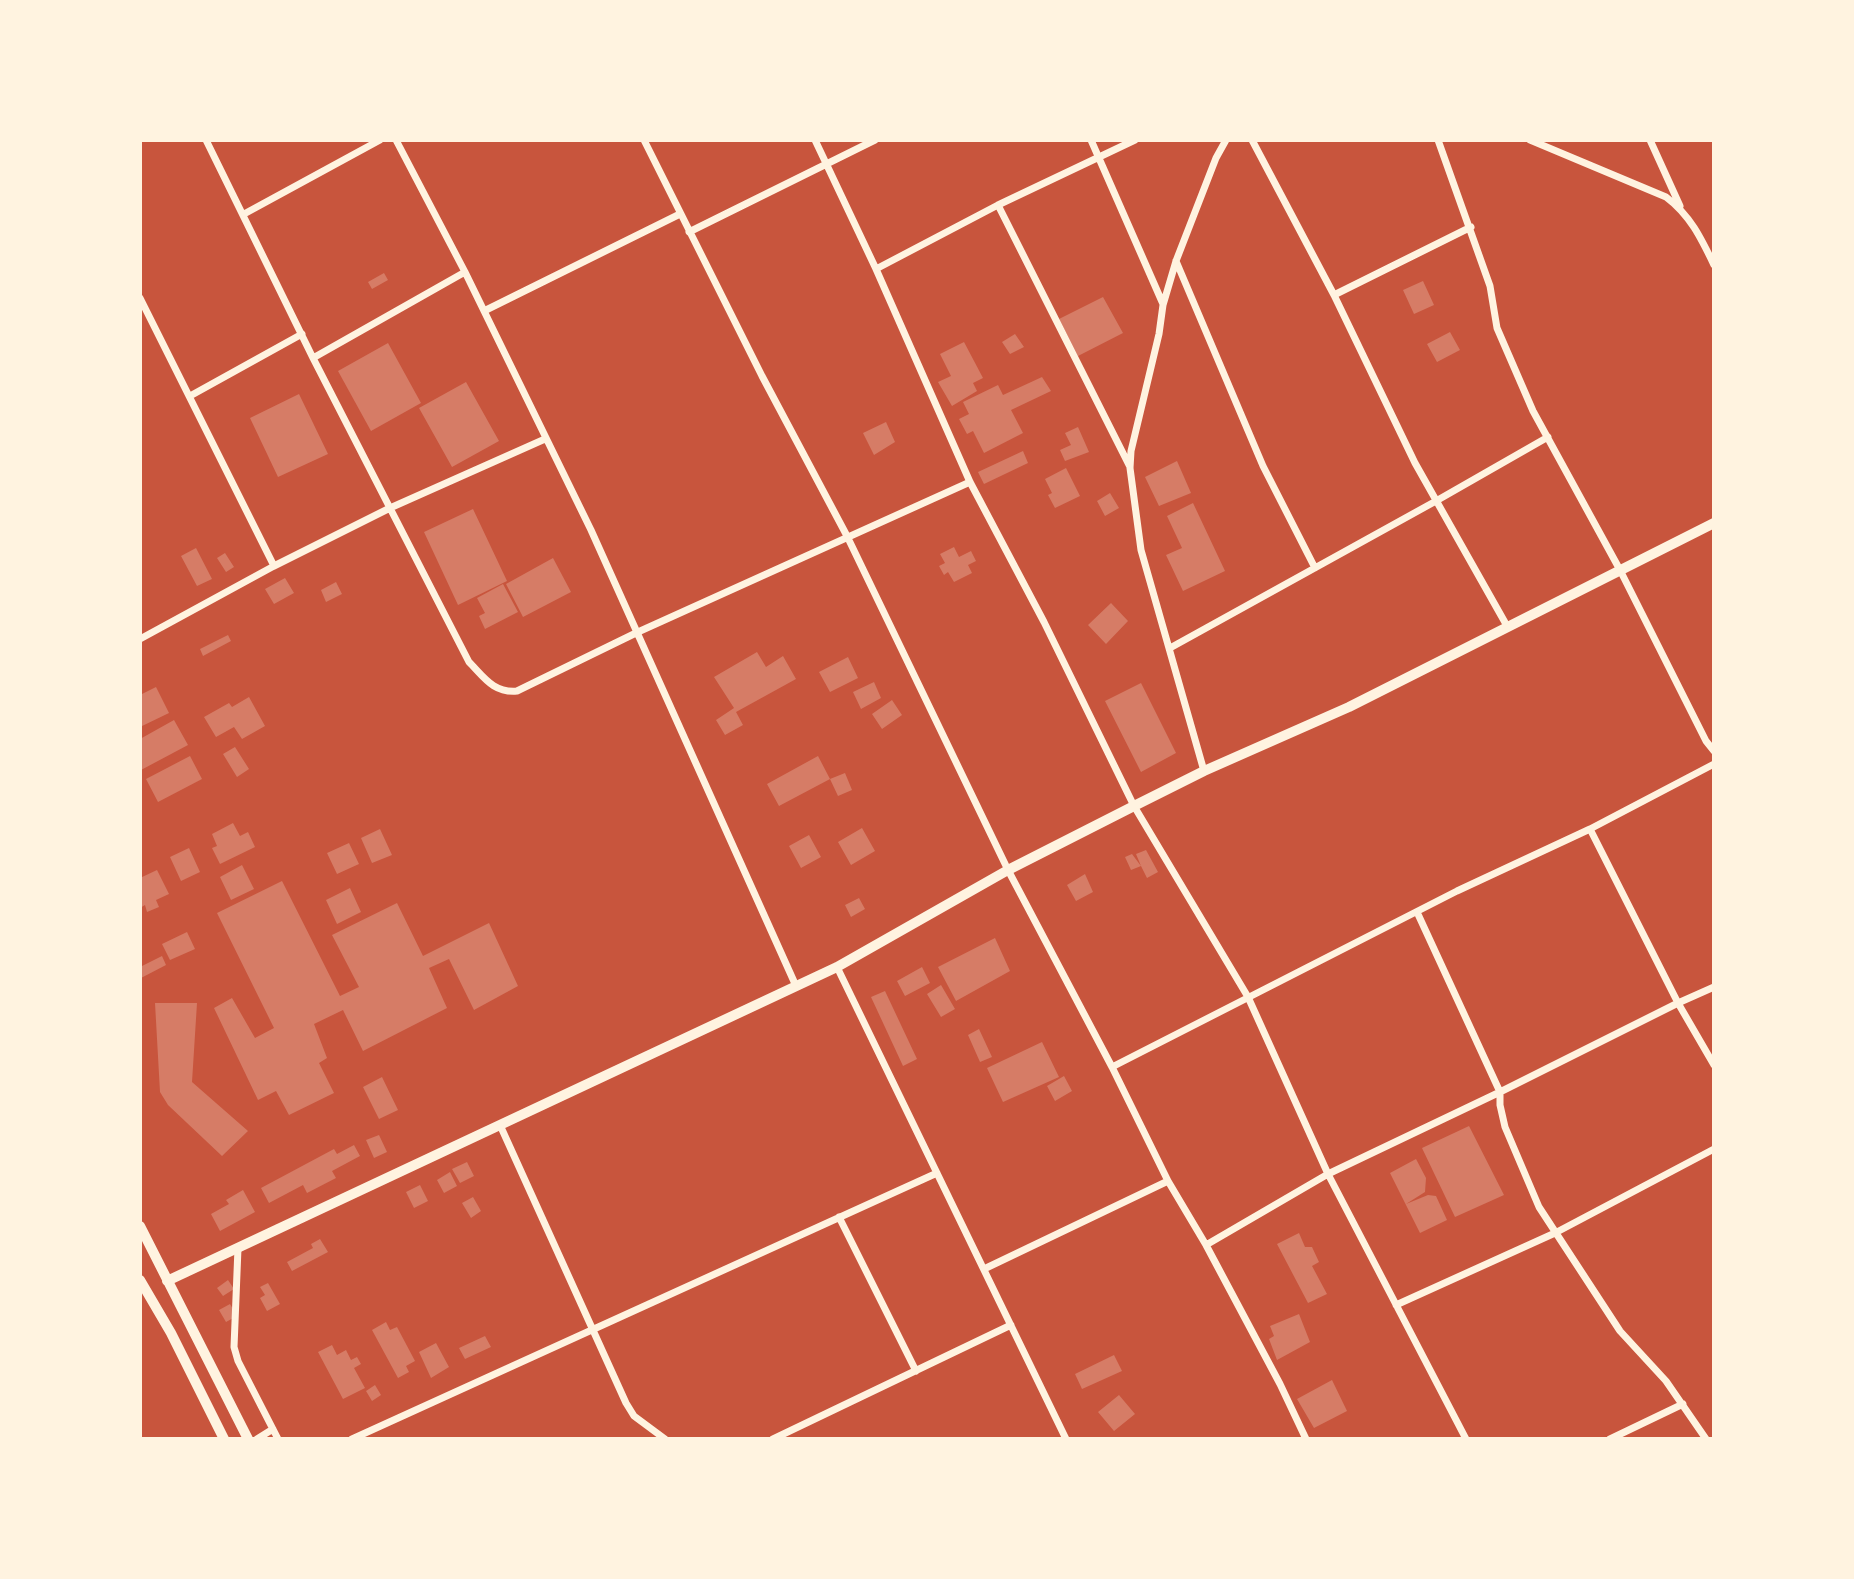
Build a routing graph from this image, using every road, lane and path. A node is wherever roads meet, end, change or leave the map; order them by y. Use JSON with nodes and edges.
{"nodes":[{"id":1,"x":206,"y":140,"type":"edge"},
{"id":2,"x":380,"y":140,"type":"edge"},
{"id":3,"x":396,"y":140,"type":"edge"},
{"id":4,"x":644,"y":140,"type":"edge"},
{"id":5,"x":815,"y":140,"type":"edge"},
{"id":6,"x":875,"y":140,"type":"edge"},
{"id":7,"x":1091,"y":140,"type":"edge"},
{"id":8,"x":1135,"y":140,"type":"edge"},
{"id":9,"x":1226,"y":140,"type":"edge"},
{"id":10,"x":1252,"y":140,"type":"edge"},
{"id":11,"x":1438,"y":140,"type":"edge"},
{"id":12,"x":1530,"y":140,"type":"edge"},
{"id":13,"x":1650,"y":140,"type":"edge"},
{"id":14,"x":1099,"y":157,"type":"junction"},
{"id":15,"x":826,"y":163,"type":"junction"},
{"id":16,"x":998,"y":205,"type":"junction"},
{"id":17,"x":1681,"y":208,"type":"junction"},
{"id":18,"x":244,"y":214,"type":"junction"},
{"id":19,"x":680,"y":214,"type":"junction"},
{"id":20,"x":1471,"y":227,"type":"junction"},
{"id":21,"x":689,"y":232,"type":"junction"},
{"id":22,"x":1176,"y":261,"type":"junction"},
{"id":23,"x":1714,"y":265,"type":"edge"},
{"id":24,"x":876,"y":269,"type":"junction"},
{"id":25,"x":466,"y":272,"type":"junction"},
{"id":26,"x":1334,"y":295,"type":"junction"},
{"id":27,"x":140,"y":298,"type":"edge"},
{"id":28,"x":1163,"y":305,"type":"junction"},
{"id":29,"x":484,"y":311,"type":"junction"},
{"id":30,"x":302,"y":334,"type":"junction"},
{"id":31,"x":313,"y":358,"type":"junction"},
{"id":32,"x":190,"y":396,"type":"junction"},
{"id":33,"x":1548,"y":437,"type":"junction"},
{"id":34,"x":545,"y":439,"type":"junction"},
{"id":35,"x":1130,"y":468,"type":"junction"},
{"id":36,"x":970,"y":482,"type":"junction"},
{"id":37,"x":1436,"y":501,"type":"junction"},
{"id":38,"x":390,"y":508,"type":"junction"},
{"id":39,"x":1714,"y":523,"type":"edge"},
{"id":40,"x":847,"y":536,"type":"junction"},
{"id":41,"x":274,"y":566,"type":"junction"},
{"id":42,"x":1315,"y":568,"type":"junction"},
{"id":43,"x":1619,"y":570,"type":"junction"},
{"id":44,"x":1507,"y":626,"type":"junction"},
{"id":45,"x":638,"y":632,"type":"junction"},
{"id":46,"x":140,"y":639,"type":"edge"},
{"id":47,"x":1170,"y":648,"type":"junction"},
{"id":48,"x":1714,"y":751,"type":"edge"},
{"id":49,"x":1714,"y":764,"type":"edge"},
{"id":50,"x":1204,"y":771,"type":"junction"},
{"id":51,"x":1134,"y":806,"type":"junction"},
{"id":52,"x":1590,"y":829,"type":"junction"},
{"id":53,"x":1008,"y":870,"type":"junction"},
{"id":54,"x":1417,"y":912,"type":"junction"},
{"id":55,"x":837,"y":967,"type":"junction"},
{"id":56,"x":796,"y":986,"type":"junction"},
{"id":57,"x":1714,"y":987,"type":"edge"},
{"id":58,"x":1248,"y":997,"type":"junction"},
{"id":59,"x":1678,"y":1003,"type":"junction"},
{"id":60,"x":1714,"y":1065,"type":"edge"},
{"id":61,"x":1112,"y":1067,"type":"junction"},
{"id":62,"x":1500,"y":1092,"type":"junction"},
{"id":63,"x":500,"y":1125,"type":"junction"},
{"id":64,"x":1714,"y":1149,"type":"edge"},
{"id":65,"x":937,"y":1173,"type":"junction"},
{"id":66,"x":1328,"y":1174,"type":"junction"},
{"id":67,"x":1168,"y":1181,"type":"junction"},
{"id":68,"x":839,"y":1217,"type":"junction"},
{"id":69,"x":140,"y":1226,"type":"edge"},
{"id":70,"x":1555,"y":1233,"type":"junction"},
{"id":71,"x":1206,"y":1245,"type":"junction"},
{"id":72,"x":238,"y":1248,"type":"junction"},
{"id":73,"x":984,"y":1269,"type":"junction"},
{"id":74,"x":140,"y":1280,"type":"edge"},
{"id":75,"x":167,"y":1281,"type":"junction"},
{"id":76,"x":1396,"y":1305,"type":"junction"},
{"id":77,"x":1011,"y":1325,"type":"junction"},
{"id":78,"x":592,"y":1329,"type":"junction"},
{"id":79,"x":916,"y":1371,"type":"junction"},
{"id":80,"x":1683,"y":1404,"type":"junction"},
{"id":81,"x":273,"y":1429,"type":"junction"},
{"id":82,"x":224,"y":1439,"type":"edge"},
{"id":83,"x":248,"y":1439,"type":"edge"},
{"id":84,"x":257,"y":1439,"type":"edge"},
{"id":85,"x":278,"y":1439,"type":"edge"},
{"id":86,"x":352,"y":1439,"type":"edge"},
{"id":87,"x":665,"y":1439,"type":"edge"},
{"id":88,"x":773,"y":1439,"type":"edge"},
{"id":89,"x":1066,"y":1439,"type":"edge"},
{"id":90,"x":1306,"y":1439,"type":"edge"},
{"id":91,"x":1466,"y":1439,"type":"edge"},
{"id":92,"x":1610,"y":1439,"type":"edge"},
{"id":93,"x":1706,"y":1439,"type":"edge"}],
"edges":[{"from":1,"to":18,"type":"street"},
{"from":2,"to":18,"type":"street"},
{"from":3,"to":25,"type":"street"},
{"from":4,"to":19,"type":"street"},
{"from":5,"to":15,"type":"street"},
{"from":6,"to":15,"type":"street"},
{"from":7,"to":14,"type":"street"},
{"from":8,"to":14,"type":"street"},
{"from":9,"to":22,"type":"street"},
{"from":10,"to":26,"type":"street"},
{"from":11,"to":20,"type":"street"},
{"from":12,"to":17,"type":"street"},
{"from":13,"to":17,"type":"street"},
{"from":14,"to":16,"type":"street"},
{"from":14,"to":28,"type":"street"},
{"from":15,"to":21,"type":"street"},
{"from":15,"to":24,"type":"street"},
{"from":16,"to":24,"type":"street"},
{"from":16,"to":35,"type":"street"},
{"from":17,"to":23,"type":"street"},
{"from":18,"to":30,"type":"street"},
{"from":19,"to":21,"type":"street"},
{"from":19,"to":29,"type":"street"},
{"from":20,"to":26,"type":"street"},
{"from":20,"to":33,"type":"street"},
{"from":21,"to":40,"type":"street"},
{"from":22,"to":28,"type":"street"},
{"from":22,"to":42,"type":"street"},
{"from":24,"to":36,"type":"street"},
{"from":25,"to":29,"type":"street"},
{"from":25,"to":31,"type":"street"},
{"from":26,"to":37,"type":"street"},
{"from":27,"to":32,"type":"street"},
{"from":28,"to":35,"type":"street"},
{"from":29,"to":34,"type":"street"},
{"from":30,"to":31,"type":"street"},
{"from":30,"to":32,"type":"street"},
{"from":31,"to":38,"type":"street"},
{"from":32,"to":41,"type":"street"},
{"from":33,"to":37,"type":"street"},
{"from":33,"to":43,"type":"street"},
{"from":34,"to":38,"type":"street"},
{"from":34,"to":45,"type":"street"},
{"from":35,"to":47,"type":"street"},
{"from":36,"to":40,"type":"street"},
{"from":36,"to":51,"type":"street"},
{"from":37,"to":42,"type":"street"},
{"from":37,"to":44,"type":"street"},
{"from":38,"to":41,"type":"street"},
{"from":38,"to":45,"type":"street"},
{"from":39,"to":43,"type":"street"},
{"from":40,"to":45,"type":"street"},
{"from":40,"to":53,"type":"street"},
{"from":41,"to":46,"type":"street"},
{"from":42,"to":47,"type":"street"},
{"from":43,"to":44,"type":"street"},
{"from":43,"to":48,"type":"street"},
{"from":44,"to":50,"type":"street"},
{"from":45,"to":56,"type":"street"},
{"from":47,"to":50,"type":"street"},
{"from":49,"to":52,"type":"street"},
{"from":50,"to":51,"type":"street"},
{"from":51,"to":53,"type":"street"},
{"from":51,"to":58,"type":"street"},
{"from":52,"to":54,"type":"street"},
{"from":52,"to":59,"type":"street"},
{"from":53,"to":55,"type":"street"},
{"from":53,"to":61,"type":"street"},
{"from":54,"to":58,"type":"street"},
{"from":54,"to":62,"type":"street"},
{"from":55,"to":56,"type":"street"},
{"from":55,"to":65,"type":"street"},
{"from":56,"to":63,"type":"street"},
{"from":57,"to":59,"type":"street"},
{"from":58,"to":61,"type":"street"},
{"from":58,"to":66,"type":"street"},
{"from":59,"to":60,"type":"street"},
{"from":59,"to":62,"type":"street"},
{"from":61,"to":67,"type":"street"},
{"from":62,"to":66,"type":"street"},
{"from":62,"to":70,"type":"street"},
{"from":63,"to":72,"type":"street"},
{"from":63,"to":78,"type":"street"},
{"from":64,"to":70,"type":"street"},
{"from":65,"to":68,"type":"street"},
{"from":65,"to":73,"type":"street"},
{"from":66,"to":71,"type":"street"},
{"from":66,"to":76,"type":"street"},
{"from":67,"to":71,"type":"street"},
{"from":67,"to":73,"type":"street"},
{"from":68,"to":78,"type":"street"},
{"from":68,"to":79,"type":"street"},
{"from":69,"to":75,"type":"street"},
{"from":70,"to":76,"type":"street"},
{"from":70,"to":80,"type":"street"},
{"from":71,"to":90,"type":"street"},
{"from":72,"to":75,"type":"street"},
{"from":72,"to":81,"type":"street"},
{"from":73,"to":77,"type":"street"},
{"from":74,"to":82,"type":"street"},
{"from":75,"to":83,"type":"street"},
{"from":76,"to":91,"type":"street"},
{"from":77,"to":79,"type":"street"},
{"from":77,"to":89,"type":"street"},
{"from":78,"to":86,"type":"street"},
{"from":78,"to":87,"type":"street"},
{"from":79,"to":88,"type":"street"},
{"from":80,"to":92,"type":"street"},
{"from":80,"to":93,"type":"street"},
{"from":81,"to":84,"type":"street"},
{"from":81,"to":85,"type":"street"}]}
